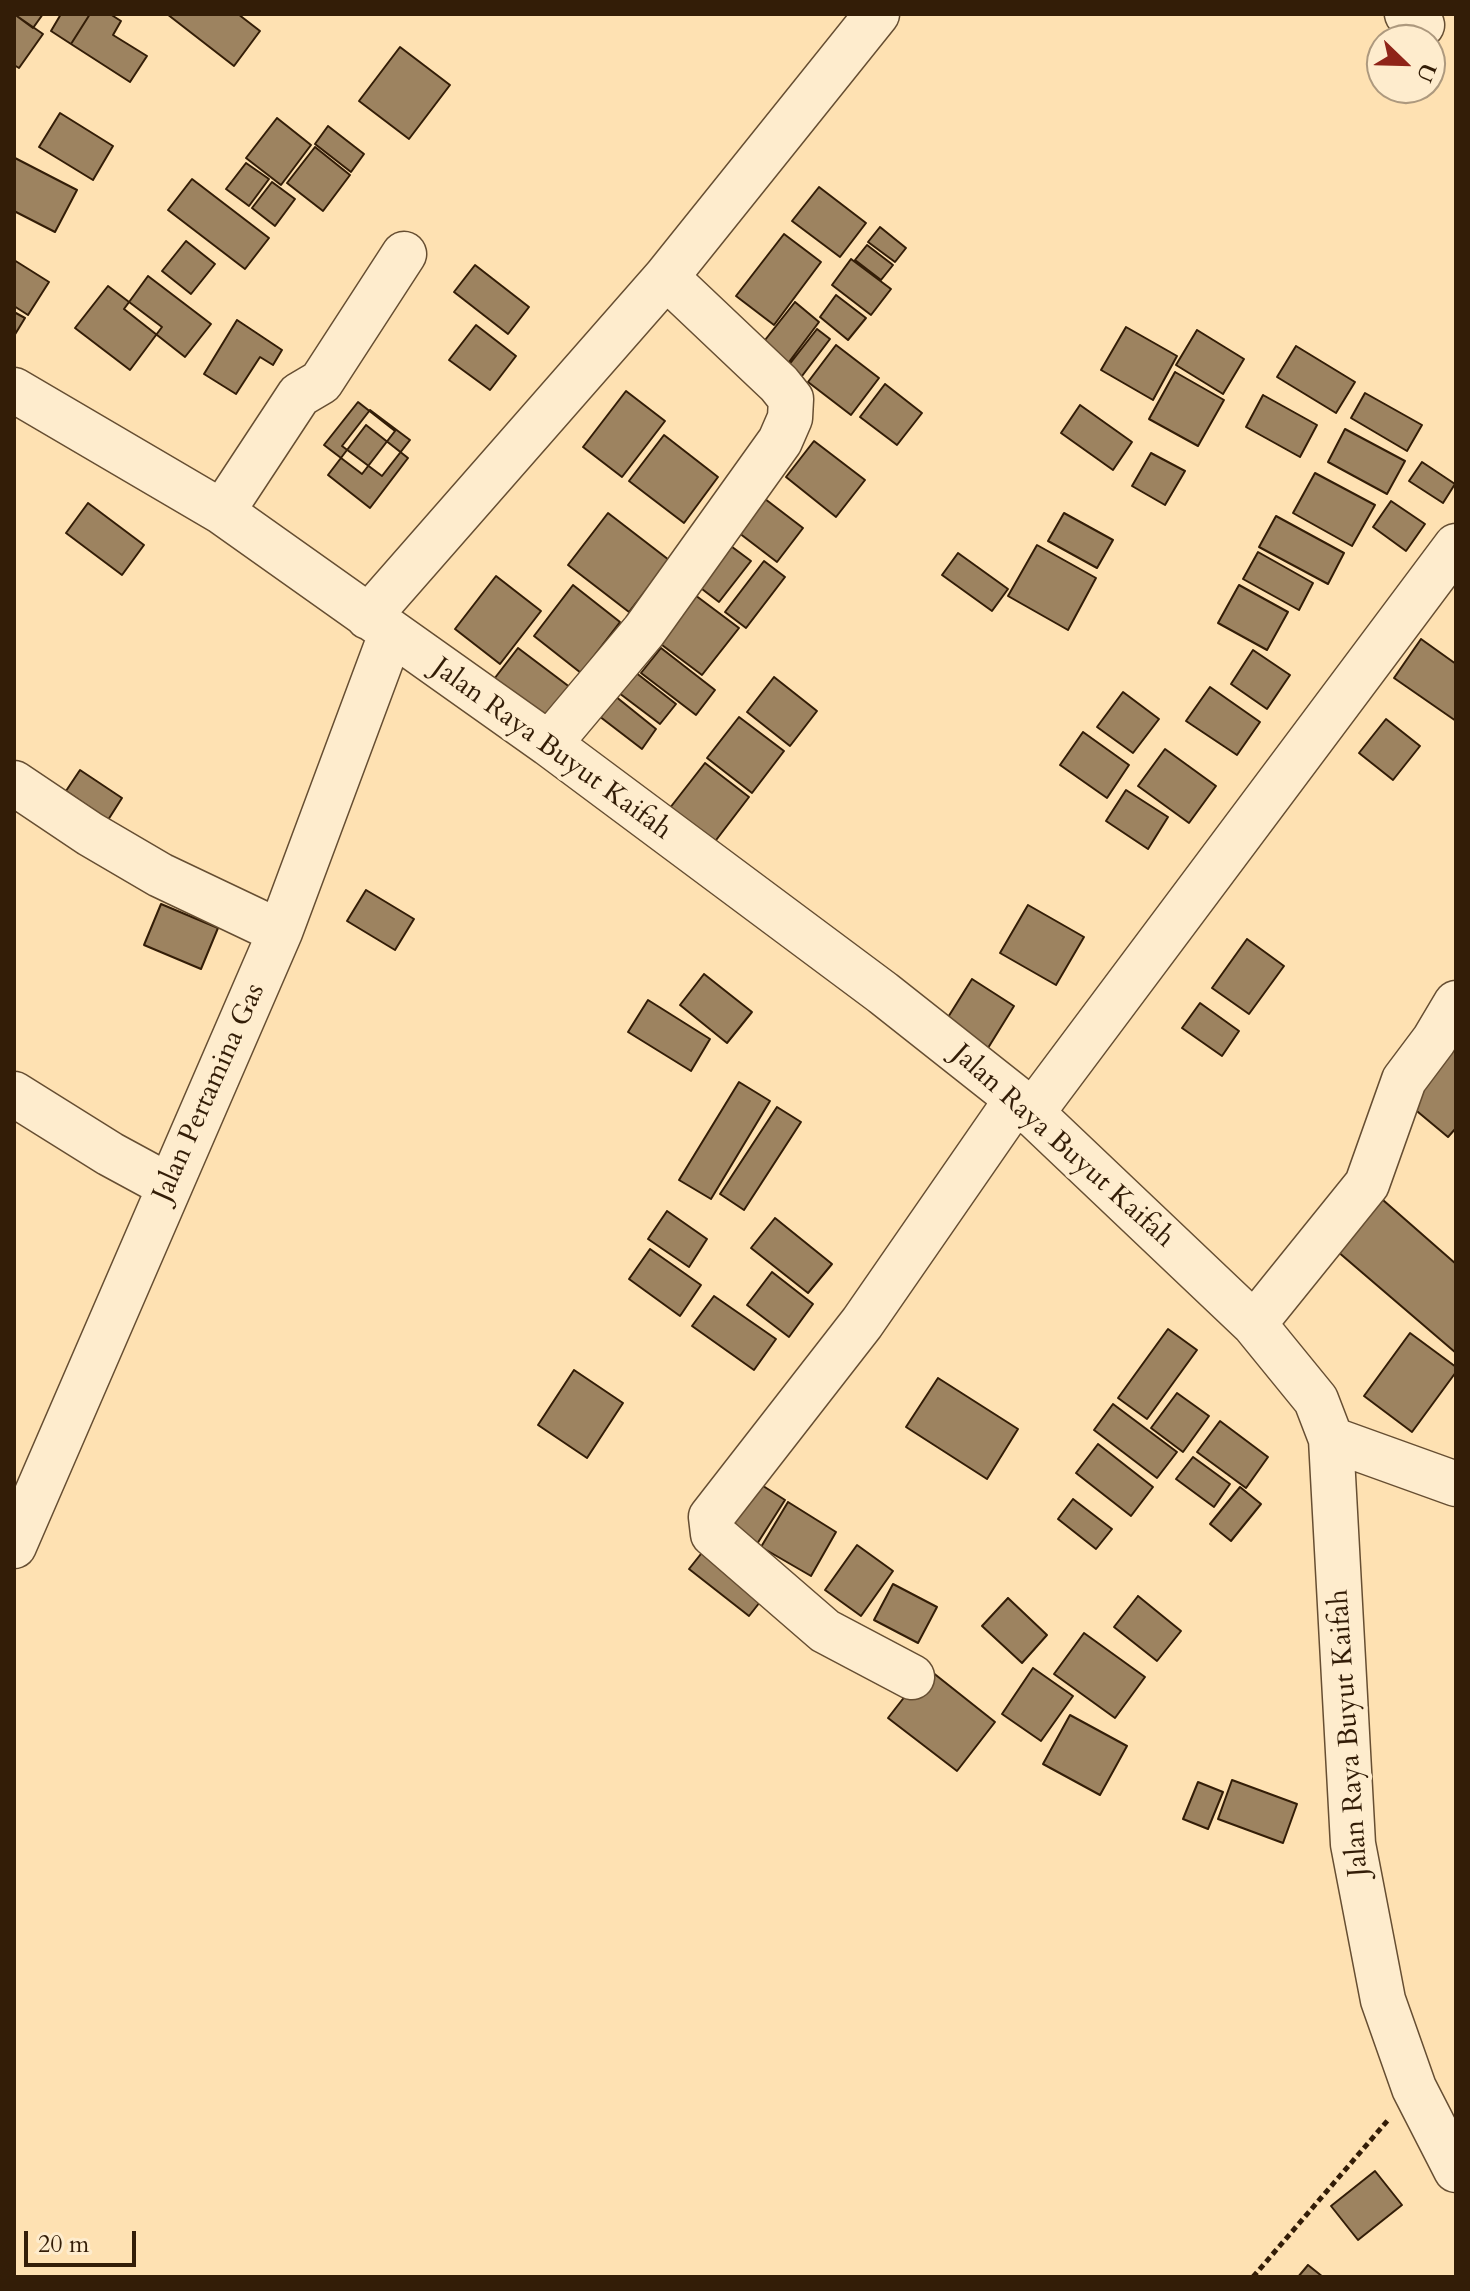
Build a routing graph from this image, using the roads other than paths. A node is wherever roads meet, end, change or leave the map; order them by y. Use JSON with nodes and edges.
{"nodes":[{"id":1,"x":877,"y":14,"type":"edge"},
{"id":2,"x":404,"y":254,"type":"dead end"},
{"id":3,"x":666,"y":277,"type":"junction"},
{"id":4,"x":14,"y":390,"type":"edge"},
{"id":5,"x":222,"y":512,"type":"junction"},
{"id":6,"x":1456,"y":546,"type":"edge"},
{"id":7,"x":380,"y":626,"type":"junction"},
{"id":8,"x":549,"y":744,"type":"junction"},
{"id":9,"x":14,"y":783,"type":"edge"},
{"id":10,"x":280,"y":932,"type":"junction"},
{"id":11,"x":1456,"y":1003,"type":"edge"},
{"id":12,"x":14,"y":1094,"type":"edge"},
{"id":13,"x":1024,"y":1106,"type":"junction"},
{"id":14,"x":169,"y":1186,"type":"junction"},
{"id":15,"x":1254,"y":1324,"type":"junction"},
{"id":16,"x":1331,"y":1439,"type":"junction"},
{"id":17,"x":1456,"y":1484,"type":"edge"},
{"id":18,"x":14,"y":1546,"type":"edge"},
{"id":19,"x":912,"y":1677,"type":"dead end"},
{"id":20,"x":1456,"y":2170,"type":"edge"}],
"edges":[{"from":1,"to":3,"type":"street"},
{"from":2,"to":5,"type":"street"},
{"from":3,"to":7,"type":"street"},
{"from":3,"to":8,"type":"street"},
{"from":4,"to":5,"type":"street","name":"Jalan Raya Buyut Kaifah"},
{"from":5,"to":7,"type":"street","name":"Jalan Raya Buyut Kaifah"},
{"from":6,"to":13,"type":"street"},
{"from":7,"to":8,"type":"street","name":"Jalan Raya Buyut Kaifah"},
{"from":7,"to":10,"type":"street","name":"Jalan Pertamina Gas"},
{"from":8,"to":13,"type":"street","name":"Jalan Raya Buyut Kaifah"},
{"from":9,"to":10,"type":"street"},
{"from":10,"to":14,"type":"street","name":"Jalan Pertamina Gas"},
{"from":11,"to":15,"type":"street"},
{"from":12,"to":14,"type":"street"},
{"from":13,"to":15,"type":"street","name":"Jalan Raya Buyut Kaifah"},
{"from":13,"to":19,"type":"street"},
{"from":14,"to":18,"type":"street","name":"Jalan Pertamina Gas"},
{"from":15,"to":16,"type":"street","name":"Jalan Raya Buyut Kaifah"},
{"from":16,"to":17,"type":"street"},
{"from":16,"to":20,"type":"street","name":"Jalan Raya Buyut Kaifah"}]}
